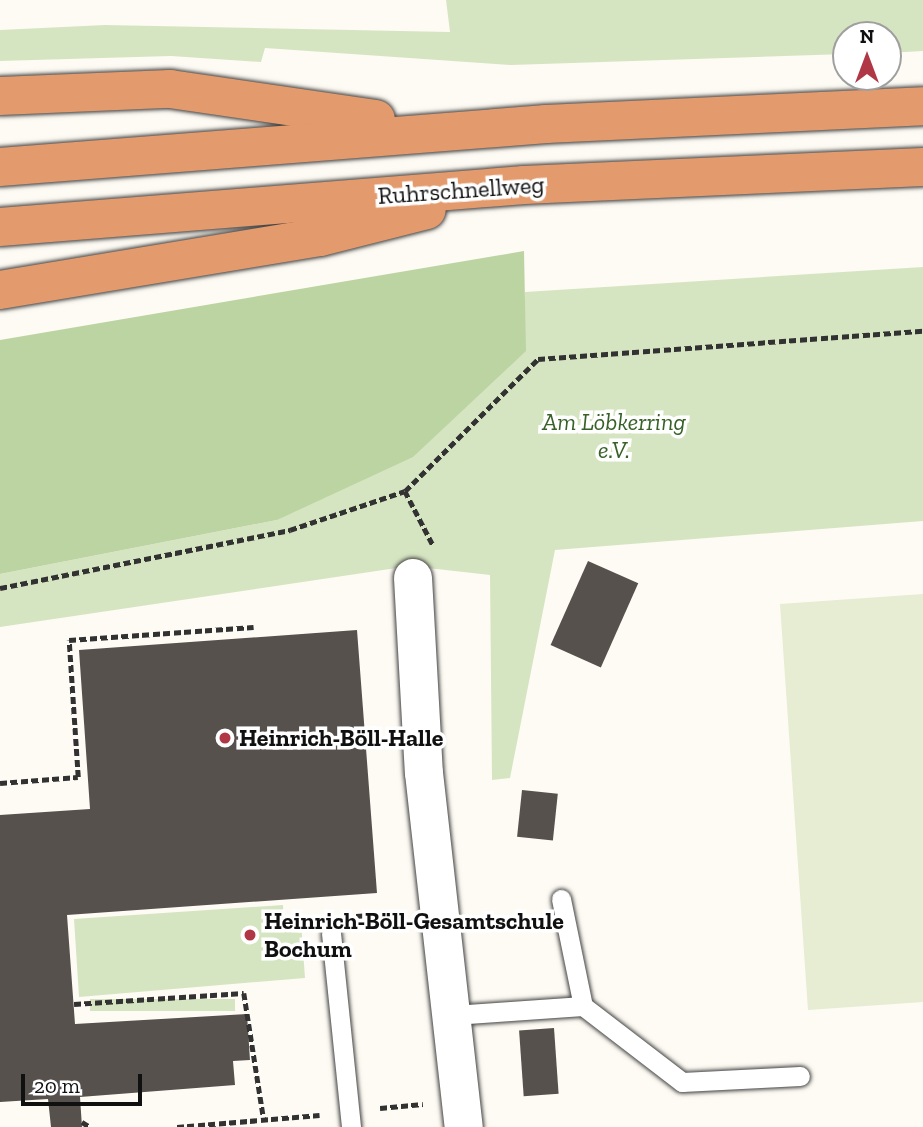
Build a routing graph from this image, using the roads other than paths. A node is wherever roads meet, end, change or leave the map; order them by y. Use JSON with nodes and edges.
{"nodes":[{"id":1,"x":0,"y":96,"type":"edge"},
{"id":2,"x":923,"y":106,"type":"edge"},
{"id":3,"x":546,"y":124,"type":"junction"},
{"id":4,"x":0,"y":167,"type":"edge"},
{"id":5,"x":923,"y":167,"type":"edge"},
{"id":6,"x":524,"y":185,"type":"junction"},
{"id":7,"x":0,"y":227,"type":"edge"},
{"id":8,"x":0,"y":290,"type":"edge"},
{"id":9,"x":413,"y":578,"type":"road end"},
{"id":10,"x":561,"y":899,"type":"dead end"},
{"id":11,"x":331,"y":933,"type":"dead end"},
{"id":12,"x":583,"y":1006,"type":"junction"},
{"id":13,"x":453,"y":1015,"type":"junction"},
{"id":14,"x":800,"y":1076,"type":"dead end"},
{"id":15,"x":351,"y":1127,"type":"edge"},
{"id":16,"x":464,"y":1127,"type":"edge"}],
"edges":[{"from":1,"to":3,"type":"highway"},
{"from":2,"to":3,"type":"highway"},
{"from":3,"to":4,"type":"highway"},
{"from":5,"to":6,"type":"highway","name":"Ruhrschnellweg"},
{"from":6,"to":7,"type":"highway","name":"Ruhrschnellweg"},
{"from":6,"to":8,"type":"highway"},
{"from":9,"to":13,"type":"street"},
{"from":10,"to":12,"type":"lane"},
{"from":11,"to":15,"type":"lane"},
{"from":12,"to":13,"type":"lane"},
{"from":12,"to":14,"type":"lane"},
{"from":13,"to":16,"type":"street"}]}
